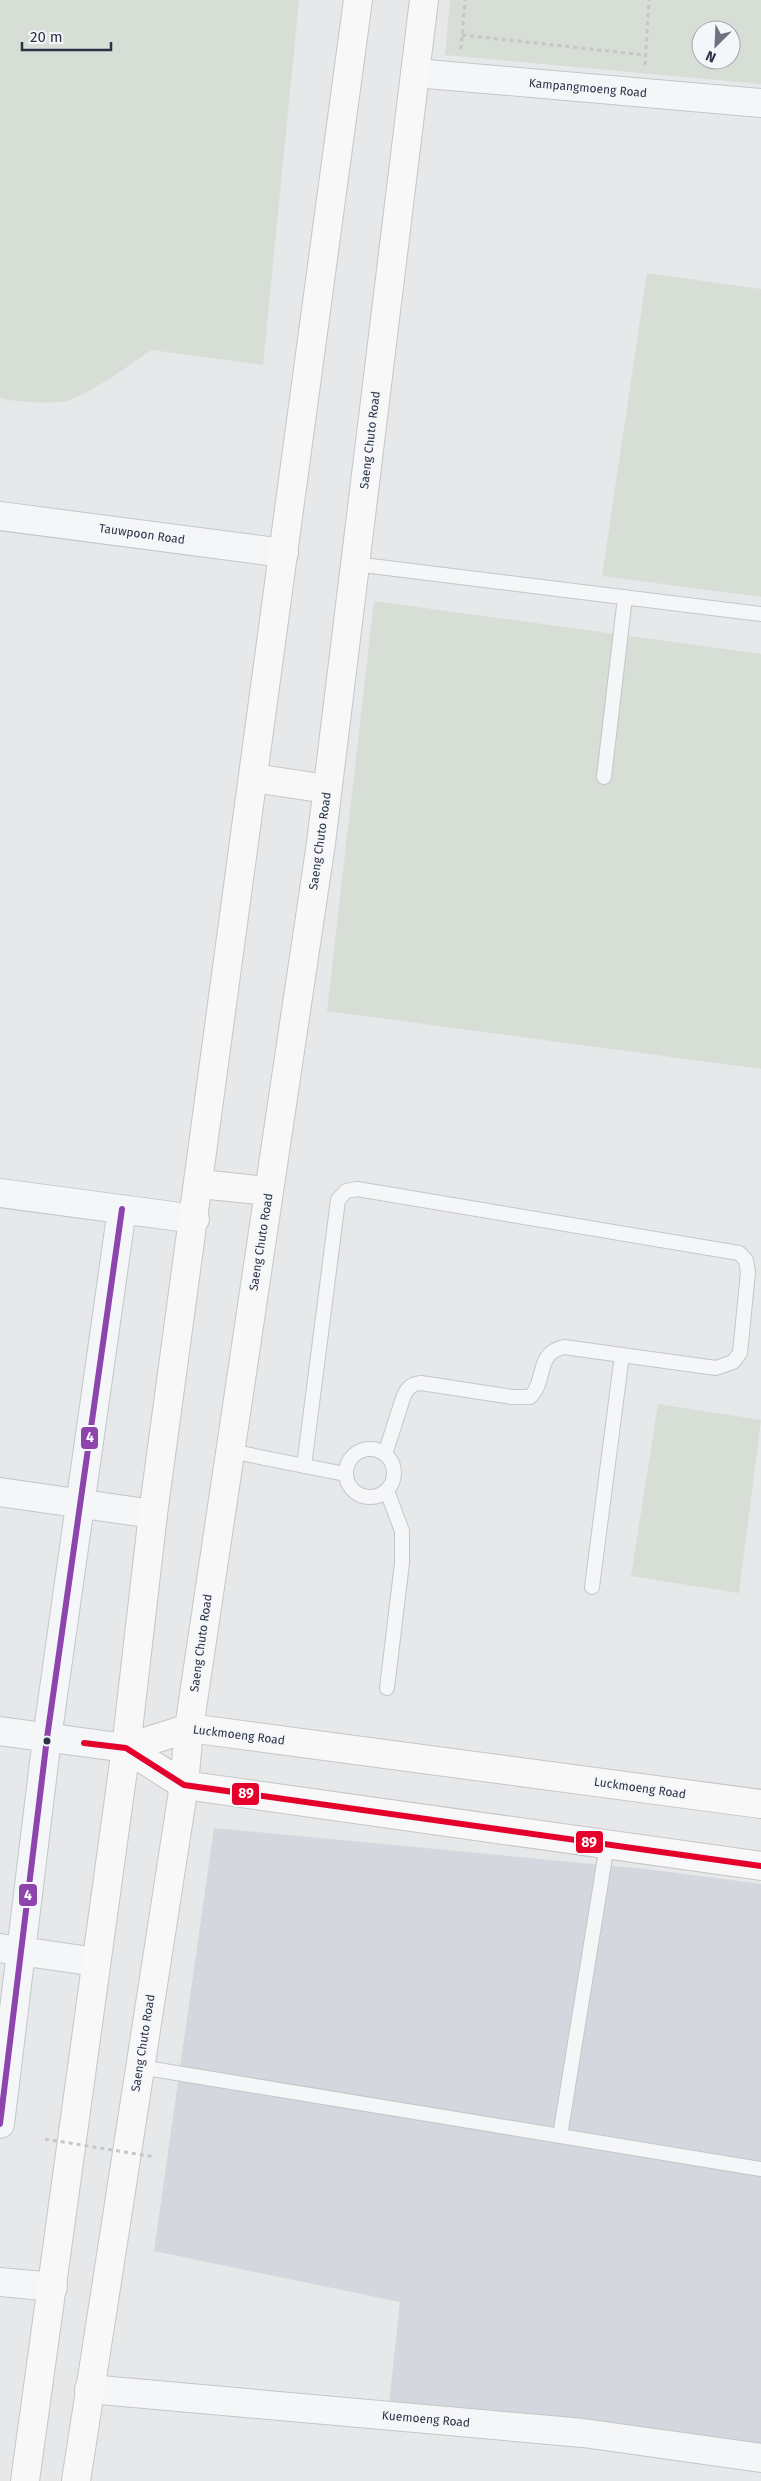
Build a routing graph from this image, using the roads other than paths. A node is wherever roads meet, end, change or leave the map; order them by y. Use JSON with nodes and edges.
{"nodes":[{"id":1,"x":358,"y":0,"type":"edge"},
{"id":2,"x":424,"y":0,"type":"edge"},
{"id":3,"x":415,"y":73,"type":"junction"},
{"id":4,"x":761,"y":103,"type":"edge"},
{"id":5,"x":0,"y":516,"type":"edge"},
{"id":6,"x":284,"y":553,"type":"junction"},
{"id":7,"x":355,"y":564,"type":"junction"},
{"id":8,"x":625,"y":597,"type":"junction"},
{"id":9,"x":761,"y":614,"type":"edge"},
{"id":10,"x":604,"y":777,"type":"dead end"},
{"id":11,"x":254,"y":778,"type":"junction"},
{"id":12,"x":327,"y":789,"type":"junction"},
{"id":13,"x":200,"y":1184,"type":"junction"},
{"id":14,"x":268,"y":1191,"type":"junction"},
{"id":15,"x":0,"y":1193,"type":"edge"},
{"id":16,"x":122,"y":1209,"type":"junction"},
{"id":17,"x":195,"y":1219,"type":"junction"},
{"id":18,"x":622,"y":1355,"type":"junction"},
{"id":19,"x":230,"y":1451,"type":"junction"},
{"id":20,"x":385,"y":1454,"type":"junction"},
{"id":21,"x":304,"y":1466,"type":"junction"},
{"id":22,"x":345,"y":1474,"type":"junction"},
{"id":23,"x":387,"y":1491,"type":"junction"},
{"id":24,"x":0,"y":1492,"type":"edge"},
{"id":25,"x":80,"y":1504,"type":"junction"},
{"id":26,"x":153,"y":1514,"type":"junction"},
{"id":27,"x":592,"y":1588,"type":"dead end"},
{"id":28,"x":387,"y":1688,"type":"dead end"},
{"id":29,"x":189,"y":1728,"type":"junction"},
{"id":30,"x":0,"y":1731,"type":"edge"},
{"id":31,"x":47,"y":1738,"type":"junction"},
{"id":32,"x":126,"y":1748,"type":"junction"},
{"id":33,"x":184,"y":1785,"type":"junction"},
{"id":34,"x":761,"y":1804,"type":"edge"},
{"id":35,"x":608,"y":1844,"type":"junction"},
{"id":36,"x":761,"y":1866,"type":"edge"},
{"id":37,"x":10,"y":1949,"type":"edge"},
{"id":38,"x":96,"y":1962,"type":"junction"},
{"id":39,"x":140,"y":2066,"type":"junction"},
{"id":40,"x":0,"y":2124,"type":"edge"},
{"id":41,"x":560,"y":2136,"type":"junction"},
{"id":42,"x":761,"y":2170,"type":"edge"},
{"id":43,"x":0,"y":2282,"type":"edge"},
{"id":44,"x":53,"y":2287,"type":"junction"},
{"id":45,"x":89,"y":2389,"type":"junction"},
{"id":46,"x":761,"y":2458,"type":"edge"},
{"id":47,"x":25,"y":2481,"type":"edge"},
{"id":48,"x":76,"y":2481,"type":"edge"}],
"edges":[{"from":1,"to":6,"type":"main road"},
{"from":2,"to":3,"type":"main road","name":"Saeng Chuto Road"},
{"from":3,"to":4,"type":"street","name":"Kampangmoeng Road"},
{"from":3,"to":7,"type":"main road","name":"Saeng Chuto Road"},
{"from":5,"to":6,"type":"street","name":"Tauwpoon Road"},
{"from":6,"to":11,"type":"main road"},
{"from":7,"to":8,"type":"lane"},
{"from":7,"to":12,"type":"main road","name":"Saeng Chuto Road"},
{"from":8,"to":9,"type":"lane"},
{"from":8,"to":10,"type":"lane"},
{"from":11,"to":12,"type":"main road"},
{"from":11,"to":13,"type":"main road"},
{"from":12,"to":14,"type":"main road","name":"Saeng Chuto Road"},
{"from":13,"to":14,"type":"main road"},
{"from":13,"to":17,"type":"main road"},
{"from":14,"to":19,"type":"main road","name":"Saeng Chuto Road"},
{"from":15,"to":16,"type":"street"},
{"from":16,"to":17,"type":"street"},
{"from":16,"to":25,"type":"street"},
{"from":17,"to":26,"type":"main road"},
{"from":18,"to":20,"type":"lane"},
{"from":18,"to":21,"type":"lane"},
{"from":18,"to":27,"type":"lane"},
{"from":19,"to":21,"type":"lane"},
{"from":19,"to":29,"type":"main road","name":"Saeng Chuto Road"},
{"from":20,"to":22,"type":"lane"},
{"from":20,"to":23,"type":"lane"},
{"from":21,"to":22,"type":"lane"},
{"from":22,"to":23,"type":"lane"},
{"from":23,"to":28,"type":"lane"},
{"from":24,"to":25,"type":"street"},
{"from":25,"to":26,"type":"street"},
{"from":25,"to":31,"type":"street"},
{"from":26,"to":32,"type":"main road"},
{"from":29,"to":32,"type":"main road","name":"Luckmoeng Road"},
{"from":29,"to":33,"type":"main road","name":"Saeng Chuto Road"},
{"from":29,"to":34,"type":"main road","name":"Luckmoeng Road"},
{"from":30,"to":31,"type":"street"},
{"from":31,"to":32,"type":"street"},
{"from":31,"to":37,"type":"street"},
{"from":32,"to":33,"type":"main road"},
{"from":32,"to":38,"type":"main road"},
{"from":33,"to":35,"type":"main road"},
{"from":33,"to":39,"type":"main road","name":"Saeng Chuto Road"},
{"from":35,"to":36,"type":"main road"},
{"from":35,"to":41,"type":"lane"},
{"from":37,"to":38,"type":"street"},
{"from":37,"to":40,"type":"street"},
{"from":38,"to":44,"type":"main road"},
{"from":39,"to":41,"type":"lane"},
{"from":39,"to":45,"type":"main road","name":"Saeng Chuto Road"},
{"from":41,"to":42,"type":"lane"},
{"from":43,"to":44,"type":"street"},
{"from":44,"to":47,"type":"main road"},
{"from":45,"to":46,"type":"street","name":"Kuemoeng Road"},
{"from":45,"to":48,"type":"main road","name":"Saeng Chuto Road"}]}
